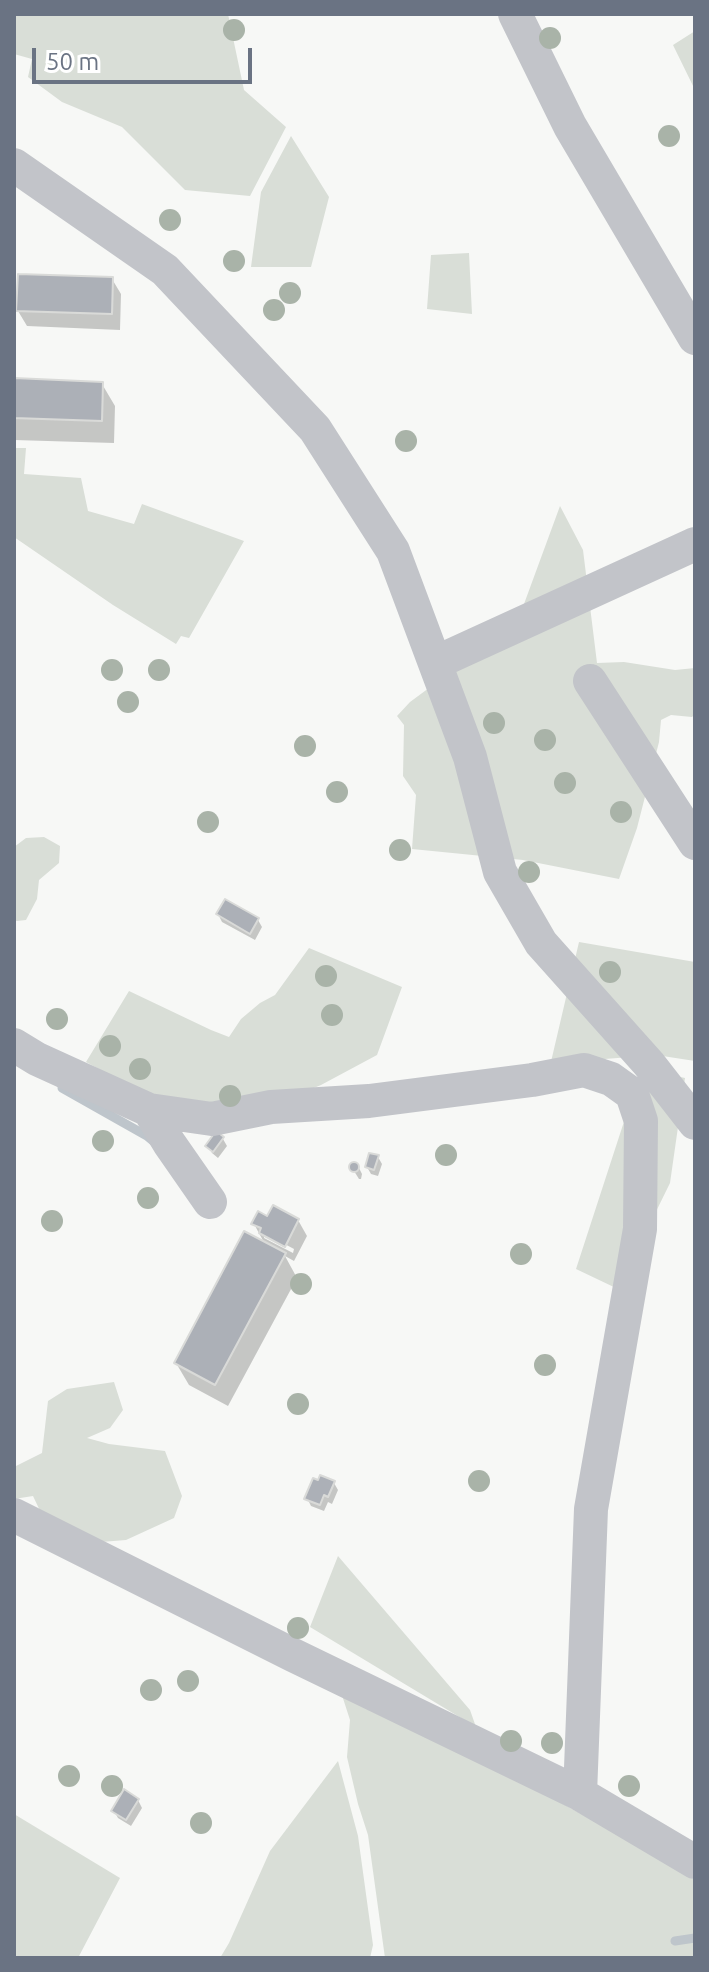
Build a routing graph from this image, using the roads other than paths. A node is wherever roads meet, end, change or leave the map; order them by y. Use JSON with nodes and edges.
{"nodes":[{"id":1,"x":515,"y":14,"type":"edge"},
{"id":2,"x":14,"y":165,"type":"edge"},
{"id":3,"x":695,"y":338,"type":"edge"},
{"id":4,"x":695,"y":544,"type":"edge"},
{"id":5,"x":435,"y":663,"type":"junction"},
{"id":6,"x":590,"y":681,"type":"dead end"},
{"id":7,"x":695,"y":843,"type":"edge"},
{"id":8,"x":14,"y":1045,"type":"edge"},
{"id":9,"x":149,"y":1110,"type":"junction"},
{"id":10,"x":695,"y":1123,"type":"edge"},
{"id":11,"x":210,"y":1202,"type":"dead end"},
{"id":12,"x":14,"y":1515,"type":"edge"},
{"id":13,"x":580,"y":1794,"type":"junction"},
{"id":14,"x":695,"y":1862,"type":"edge"}],
"edges":[{"from":1,"to":3,"type":"street"},
{"from":2,"to":5,"type":"street"},
{"from":4,"to":5,"type":"street"},
{"from":5,"to":10,"type":"street"},
{"from":6,"to":7,"type":"street"},
{"from":8,"to":9,"type":"street"},
{"from":9,"to":11,"type":"street"},
{"from":9,"to":13,"type":"street"},
{"from":12,"to":13,"type":"street"},
{"from":13,"to":14,"type":"street"}]}
